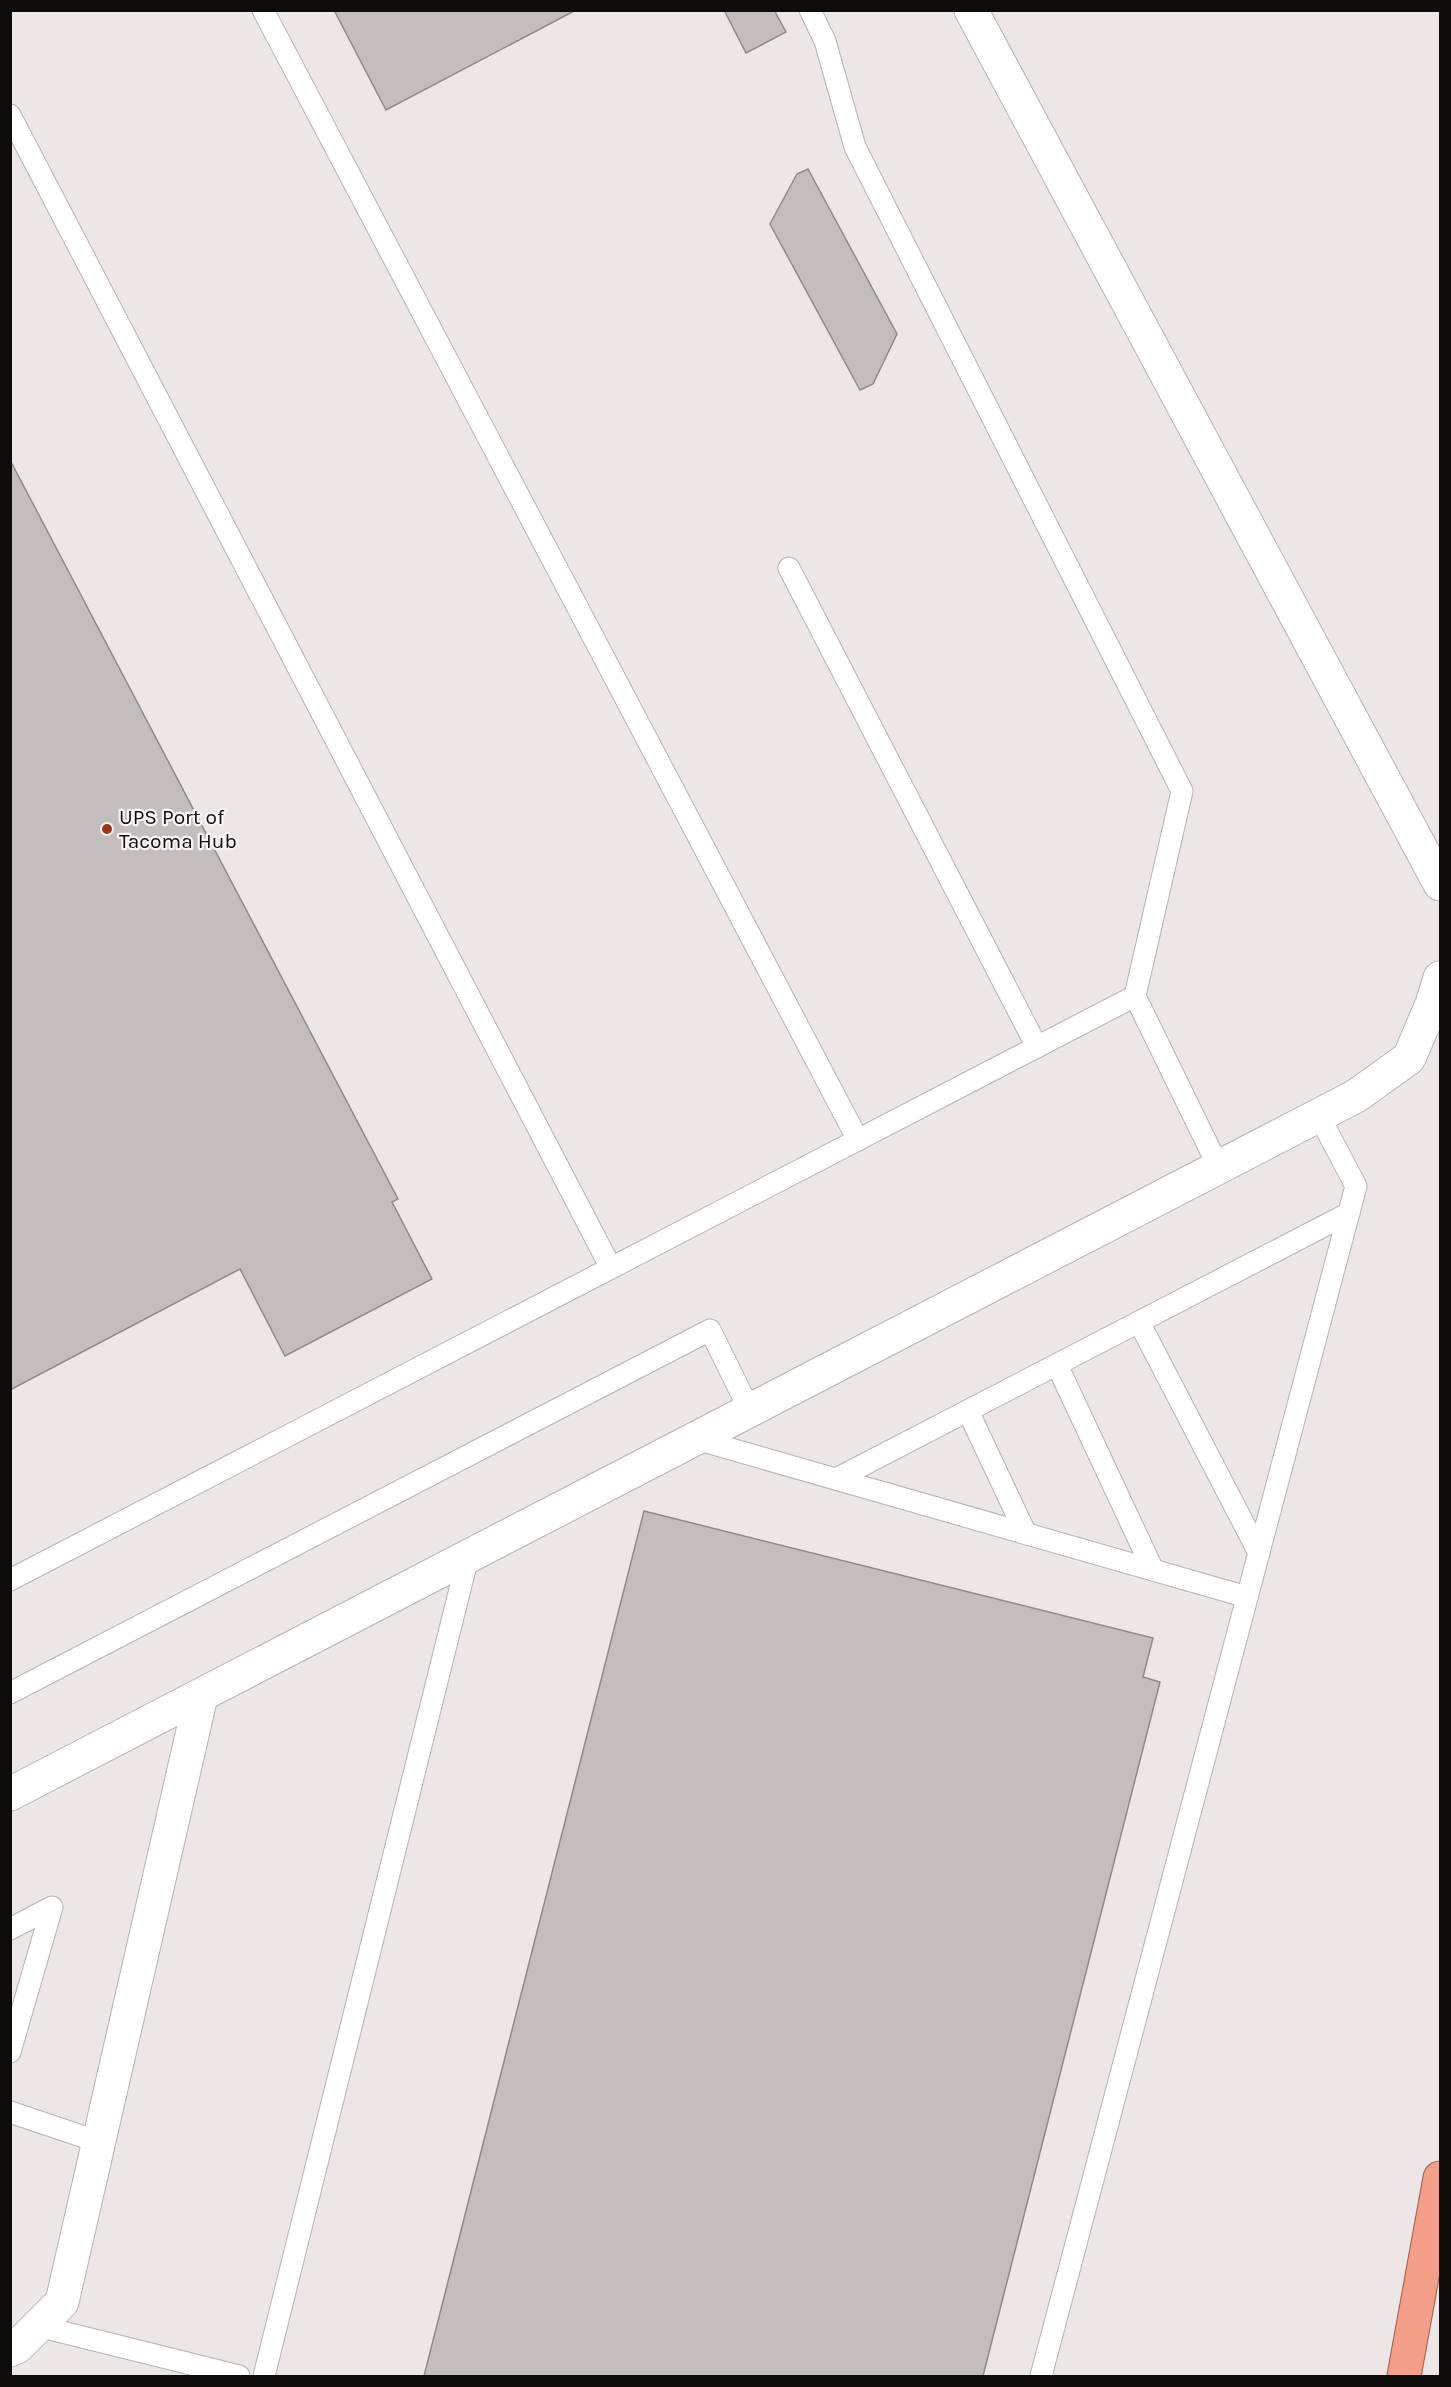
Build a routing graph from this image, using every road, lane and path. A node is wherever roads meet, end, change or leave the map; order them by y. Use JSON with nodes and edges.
{"nodes":[{"id":1,"x":263,"y":10,"type":"edge"},
{"id":2,"x":810,"y":10,"type":"edge"},
{"id":3,"x":970,"y":10,"type":"edge"},
{"id":4,"x":10,"y":115,"type":"edge"},
{"id":5,"x":789,"y":568,"type":"dead end"},
{"id":6,"x":1440,"y":884,"type":"edge"},
{"id":7,"x":1440,"y":978,"type":"edge"},
{"id":8,"x":1135,"y":996,"type":"junction"},
{"id":9,"x":1037,"y":1047,"type":"junction"},
{"id":10,"x":1319,"y":1116,"type":"junction"},
{"id":11,"x":858,"y":1140,"type":"junction"},
{"id":12,"x":1219,"y":1168,"type":"junction"},
{"id":13,"x":1349,"y":1213,"type":"junction"},
{"id":14,"x":611,"y":1268,"type":"junction"},
{"id":15,"x":1139,"y":1322,"type":"junction"},
{"id":16,"x":1057,"y":1365,"type":"junction"},
{"id":17,"x":750,"y":1411,"type":"junction"},
{"id":18,"x":968,"y":1411,"type":"junction"},
{"id":19,"x":696,"y":1439,"type":"junction"},
{"id":20,"x":836,"y":1479,"type":"junction"},
{"id":21,"x":1026,"y":1534,"type":"junction"},
{"id":22,"x":1259,"y":1553,"type":"junction"},
{"id":23,"x":468,"y":1557,"type":"junction"},
{"id":24,"x":1153,"y":1570,"type":"junction"},
{"id":25,"x":10,"y":1580,"type":"edge"},
{"id":26,"x":1247,"y":1597,"type":"junction"},
{"id":27,"x":10,"y":1693,"type":"edge"},
{"id":28,"x":201,"y":1696,"type":"junction"},
{"id":29,"x":10,"y":1794,"type":"edge"},
{"id":30,"x":10,"y":1929,"type":"edge"},
{"id":31,"x":10,"y":2052,"type":"edge"},
{"id":32,"x":10,"y":2112,"type":"edge"},
{"id":33,"x":99,"y":2142,"type":"junction"},
{"id":34,"x":1440,"y":2178,"type":"edge"},
{"id":35,"x":38,"y":2326,"type":"junction"},
{"id":36,"x":10,"y":2350,"type":"edge"},
{"id":37,"x":239,"y":2376,"type":"edge"},
{"id":38,"x":264,"y":2376,"type":"edge"},
{"id":39,"x":1041,"y":2376,"type":"edge"},
{"id":40,"x":1404,"y":2376,"type":"edge"}],
"edges":[{"from":1,"to":11,"type":"lane"},
{"from":2,"to":8,"type":"lane"},
{"from":3,"to":6,"type":"street"},
{"from":4,"to":14,"type":"lane"},
{"from":5,"to":9,"type":"lane"},
{"from":7,"to":10,"type":"street"},
{"from":8,"to":9,"type":"lane"},
{"from":8,"to":12,"type":"lane"},
{"from":9,"to":11,"type":"lane"},
{"from":10,"to":12,"type":"street"},
{"from":10,"to":13,"type":"lane"},
{"from":11,"to":14,"type":"lane"},
{"from":12,"to":17,"type":"street"},
{"from":13,"to":15,"type":"lane"},
{"from":13,"to":22,"type":"lane"},
{"from":14,"to":25,"type":"lane"},
{"from":15,"to":16,"type":"lane"},
{"from":15,"to":22,"type":"lane"},
{"from":16,"to":18,"type":"lane"},
{"from":16,"to":24,"type":"lane"},
{"from":17,"to":19,"type":"street"},
{"from":17,"to":27,"type":"lane"},
{"from":18,"to":20,"type":"lane"},
{"from":18,"to":21,"type":"lane"},
{"from":19,"to":20,"type":"lane"},
{"from":19,"to":23,"type":"street"},
{"from":20,"to":21,"type":"lane"},
{"from":21,"to":24,"type":"lane"},
{"from":22,"to":26,"type":"lane"},
{"from":23,"to":28,"type":"street"},
{"from":23,"to":38,"type":"lane"},
{"from":24,"to":26,"type":"lane"},
{"from":26,"to":39,"type":"lane"},
{"from":28,"to":29,"type":"street"},
{"from":28,"to":33,"type":"street"},
{"from":30,"to":31,"type":"lane"},
{"from":32,"to":33,"type":"lane"},
{"from":33,"to":35,"type":"street"},
{"from":34,"to":40,"type":"highway"},
{"from":35,"to":36,"type":"street"},
{"from":35,"to":37,"type":"lane"}]}
